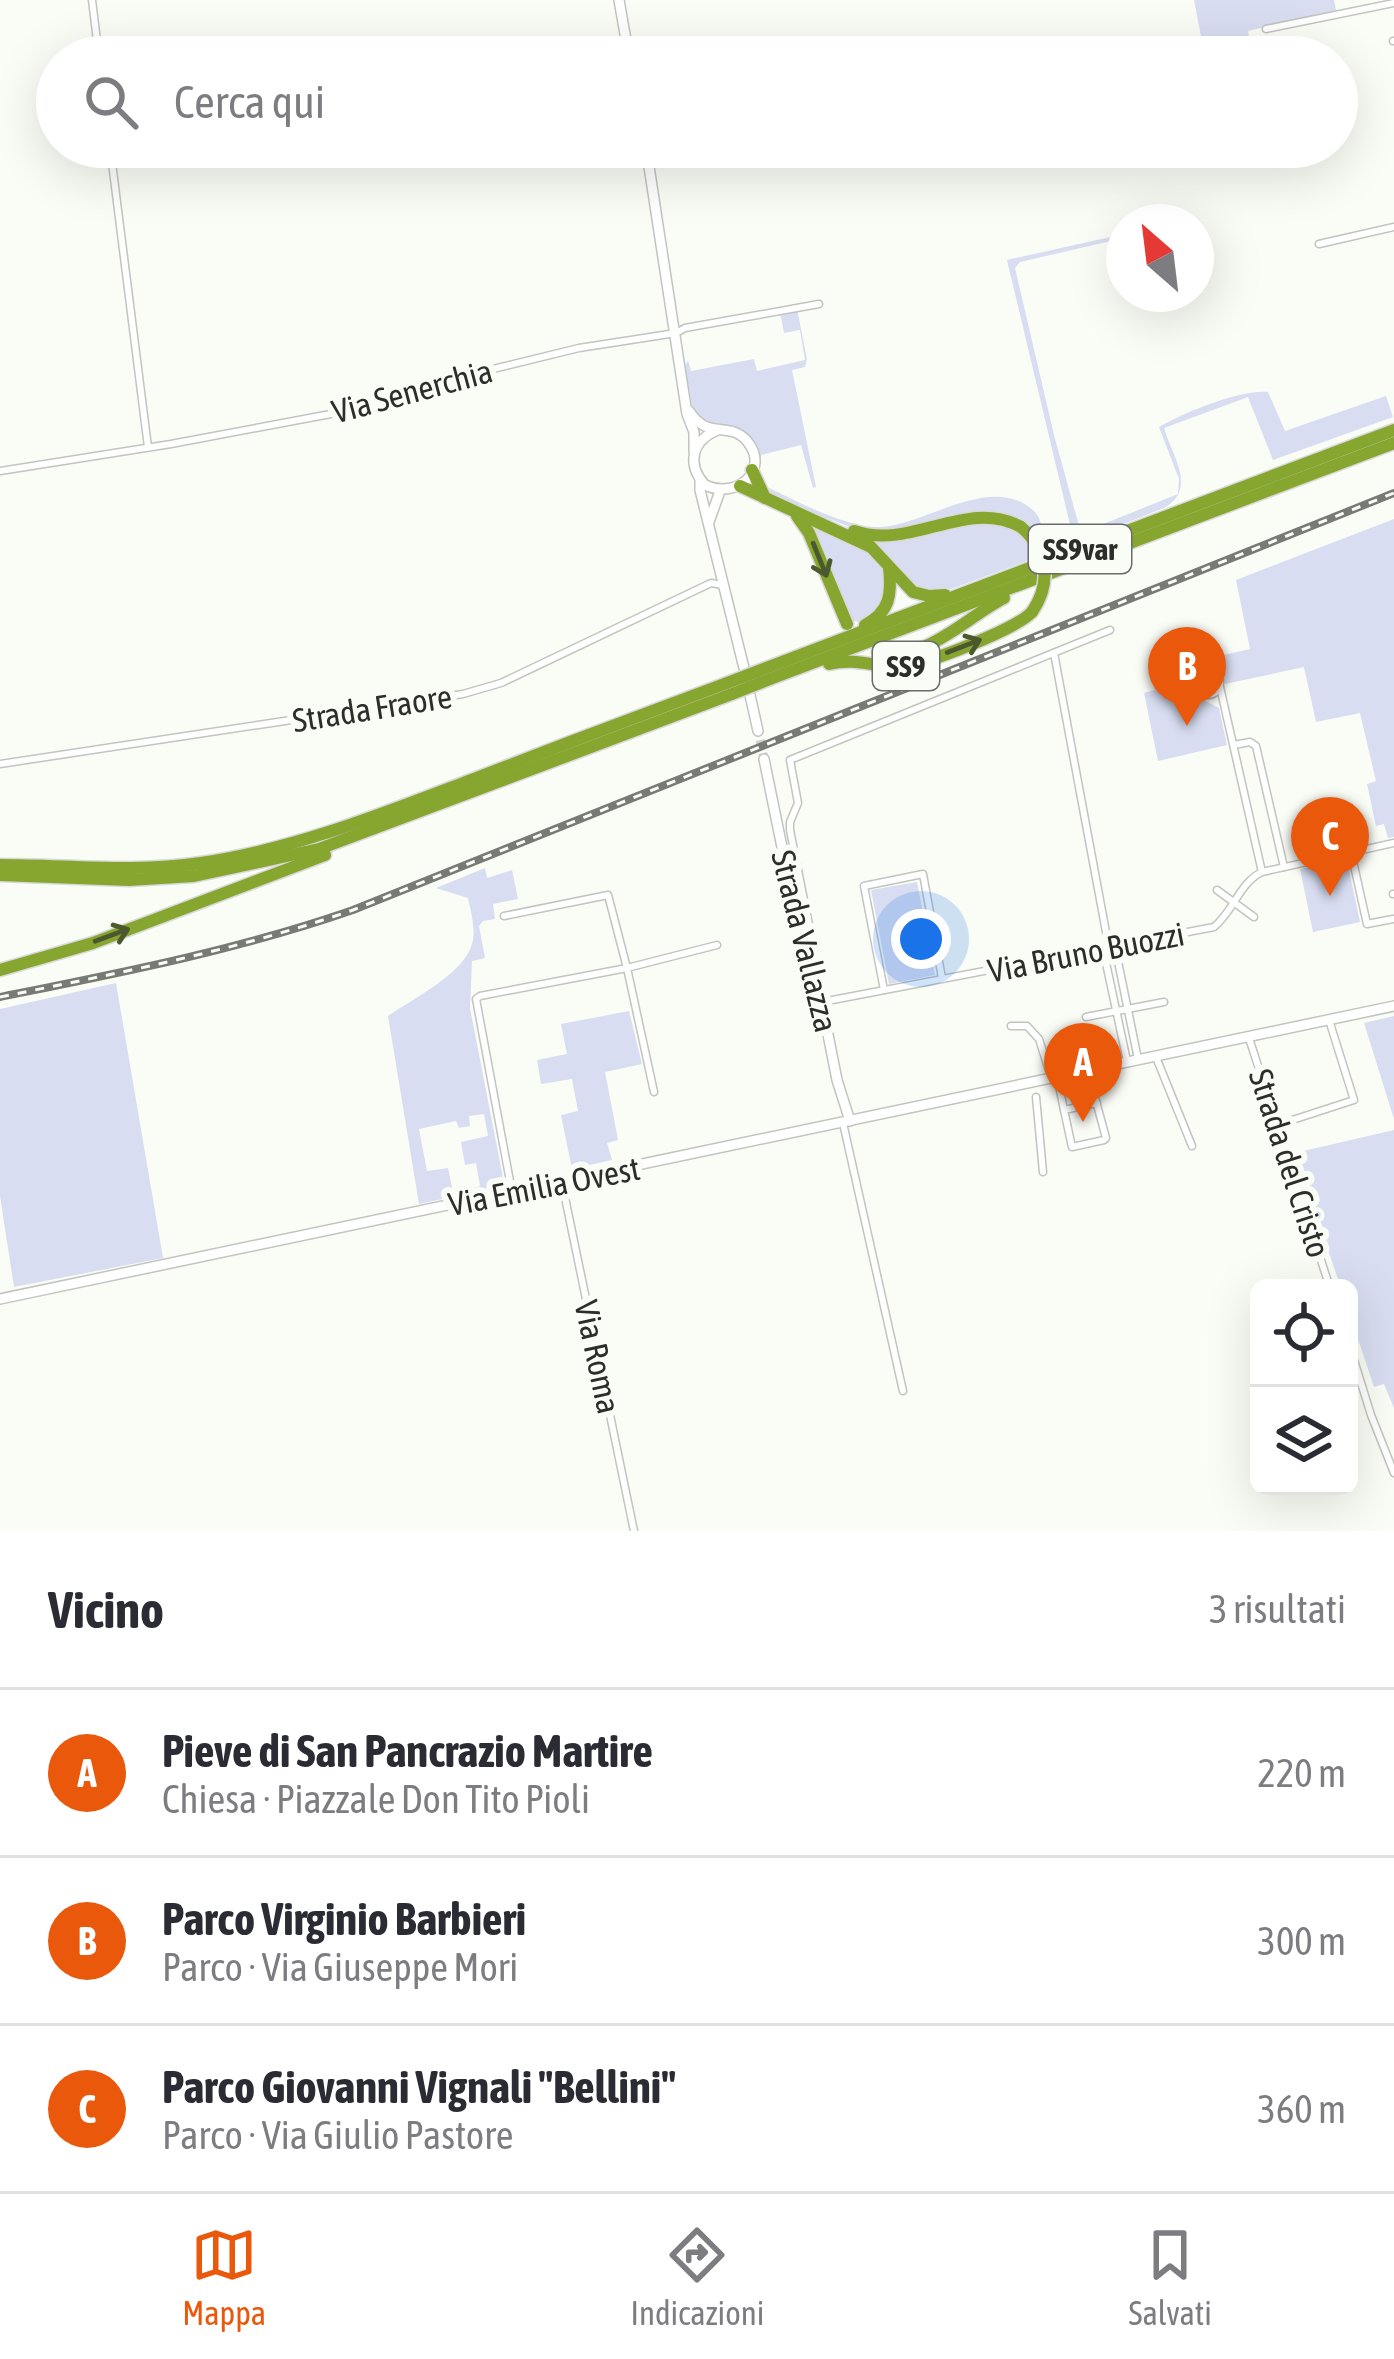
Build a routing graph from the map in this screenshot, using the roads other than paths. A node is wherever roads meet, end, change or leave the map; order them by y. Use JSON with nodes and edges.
{"nodes":[{"id":1,"x":92,"y":0,"type":"edge"},
{"id":2,"x":619,"y":0,"type":"edge"},
{"id":3,"x":1394,"y":3,"type":"edge"},
{"id":4,"x":1266,"y":28,"type":"dead end"},
{"id":5,"x":96,"y":36,"type":"edge"},
{"id":6,"x":625,"y":36,"type":"edge"},
{"id":7,"x":113,"y":168,"type":"edge"},
{"id":8,"x":649,"y":168,"type":"edge"},
{"id":9,"x":1394,"y":226,"type":"edge"},
{"id":10,"x":1319,"y":244,"type":"dead end"},
{"id":11,"x":819,"y":304,"type":"dead end"},
{"id":12,"x":676,"y":333,"type":"junction"},
{"id":13,"x":686,"y":405,"type":"junction"},
{"id":14,"x":718,"y":430,"type":"junction"},
{"id":15,"x":1394,"y":430,"type":"edge"},
{"id":16,"x":1394,"y":443,"type":"edge"},
{"id":17,"x":148,"y":447,"type":"junction"},
{"id":18,"x":694,"y":451,"type":"junction"},
{"id":19,"x":752,"y":470,"type":"junction"},
{"id":20,"x":0,"y":471,"type":"edge"},
{"id":21,"x":700,"y":480,"type":"junction"},
{"id":22,"x":740,"y":486,"type":"junction"},
{"id":23,"x":720,"y":491,"type":"junction"},
{"id":24,"x":766,"y":499,"type":"junction"},
{"id":25,"x":787,"y":508,"type":"junction"},
{"id":26,"x":709,"y":522,"type":"junction"},
{"id":27,"x":1061,"y":556,"type":"junction"},
{"id":28,"x":889,"y":566,"type":"junction"},
{"id":29,"x":1028,"y":582,"type":"junction"},
{"id":30,"x":723,"y":584,"type":"junction"},
{"id":31,"x":847,"y":624,"type":"dead end"},
{"id":32,"x":1111,"y":630,"type":"dead end"},
{"id":33,"x":878,"y":652,"type":"dead end"},
{"id":34,"x":1054,"y":653,"type":"junction"},
{"id":35,"x":792,"y":659,"type":"junction"},
{"id":36,"x":744,"y":668,"type":"dead end"},
{"id":37,"x":768,"y":674,"type":"junction"},
{"id":38,"x":1220,"y":687,"type":"junction"},
{"id":39,"x":729,"y":688,"type":"junction"},
{"id":40,"x":751,"y":695,"type":"dead end"},
{"id":41,"x":1212,"y":695,"type":"junction"},
{"id":42,"x":1224,"y":704,"type":"junction"},
{"id":43,"x":759,"y":736,"type":"tunnel mouth"},
{"id":44,"x":1234,"y":745,"type":"junction"},
{"id":45,"x":764,"y":758,"type":"tunnel mouth"},
{"id":46,"x":0,"y":764,"type":"edge"},
{"id":47,"x":418,"y":813,"type":"junction"},
{"id":48,"x":1394,"y":843,"type":"edge"},
{"id":49,"x":1351,"y":852,"type":"junction"},
{"id":50,"x":4,"y":865,"type":"edge"},
{"id":51,"x":1284,"y":867,"type":"junction"},
{"id":52,"x":1262,"y":872,"type":"junction"},
{"id":53,"x":0,"y":875,"type":"edge"},
{"id":54,"x":1217,"y":890,"type":"dead end"},
{"id":55,"x":1235,"y":902,"type":"junction"},
{"id":56,"x":504,"y":916,"type":"dead end"},
{"id":57,"x":1254,"y":916,"type":"dead end"},
{"id":58,"x":1393,"y":919,"type":"edge"},
{"id":59,"x":714,"y":946,"type":"dead end"},
{"id":60,"x":1109,"y":948,"type":"junction"},
{"id":61,"x":627,"y":968,"type":"junction"},
{"id":62,"x":0,"y":970,"type":"edge"},
{"id":63,"x":943,"y":979,"type":"junction"},
{"id":64,"x":816,"y":981,"type":"junction"},
{"id":65,"x":884,"y":991,"type":"junction"},
{"id":66,"x":822,"y":1002,"type":"junction"},
{"id":67,"x":1164,"y":1002,"type":"dead end"},
{"id":68,"x":1394,"y":1006,"type":"edge"},
{"id":69,"x":1127,"y":1009,"type":"junction"},
{"id":70,"x":1116,"y":1011,"type":"junction"},
{"id":71,"x":1085,"y":1017,"type":"dead end"},
{"id":72,"x":1329,"y":1020,"type":"junction"},
{"id":73,"x":1011,"y":1026,"type":"dead end"},
{"id":74,"x":1249,"y":1038,"type":"junction"},
{"id":75,"x":1156,"y":1057,"type":"junction"},
{"id":76,"x":1132,"y":1060,"type":"junction"},
{"id":77,"x":1088,"y":1070,"type":"junction"},
{"id":78,"x":1054,"y":1076,"type":"junction"},
{"id":79,"x":654,"y":1093,"type":"dead end"},
{"id":80,"x":1036,"y":1097,"type":"dead end"},
{"id":81,"x":1095,"y":1100,"type":"junction"},
{"id":82,"x":1064,"y":1110,"type":"junction"},
{"id":83,"x":847,"y":1122,"type":"junction"},
{"id":84,"x":1277,"y":1125,"type":"junction"},
{"id":85,"x":1192,"y":1146,"type":"dead end"},
{"id":86,"x":1043,"y":1172,"type":"dead end"},
{"id":87,"x":562,"y":1183,"type":"junction"},
{"id":88,"x":512,"y":1192,"type":"junction"},
{"id":89,"x":1327,"y":1279,"type":"edge"},
{"id":90,"x":0,"y":1299,"type":"edge"},
{"id":91,"x":1358,"y":1373,"type":"edge"},
{"id":92,"x":903,"y":1391,"type":"dead end"},
{"id":93,"x":1394,"y":1473,"type":"edge"},
{"id":94,"x":634,"y":1531,"type":"edge"}],
"edges":[{"from":1,"to":5,"type":"street"},
{"from":2,"to":6,"type":"street"},
{"from":3,"to":4,"type":"street"},
{"from":7,"to":17,"type":"street"},
{"from":8,"to":12,"type":"street"},
{"from":9,"to":10,"type":"street"},
{"from":11,"to":12,"type":"street","name":"Via Senerchia"},
{"from":12,"to":13,"type":"street"},
{"from":12,"to":17,"type":"street","name":"Via Senerchia"},
{"from":13,"to":14,"type":"street"},
{"from":13,"to":18,"type":"street"},
{"from":14,"to":18,"type":"street"},
{"from":14,"to":19,"type":"street"},
{"from":15,"to":27,"type":"highway","number":"SS9var"},
{"from":16,"to":29,"type":"highway","number":"SS9var"},
{"from":17,"to":20,"type":"street","name":"Via Senerchia"},
{"from":18,"to":21,"type":"street"},
{"from":19,"to":22,"type":"street"},
{"from":19,"to":24,"type":"highway"},
{"from":21,"to":23,"type":"street"},
{"from":21,"to":26,"type":"street"},
{"from":22,"to":23,"type":"street"},
{"from":22,"to":24,"type":"highway","number":"SS9"},
{"from":23,"to":26,"type":"street"},
{"from":24,"to":25,"type":"highway","number":"SS9"},
{"from":25,"to":28,"type":"highway","number":"SS9"},
{"from":25,"to":31,"type":"highway","number":"SS9","one_way":true},
{"from":37,"to":25,"type":"highway","number":"SS9","one_way":true,"bridge":true},
{"from":26,"to":30,"type":"street"},
{"from":27,"to":28,"type":"highway","number":"SS9"},
{"from":27,"to":35,"type":"highway","number":"SS9var"},
{"from":28,"to":35,"type":"highway","number":"SS9"},
{"from":29,"to":33,"type":"highway","number":"SS9"},
{"from":29,"to":37,"type":"highway","number":"SS9var"},
{"from":30,"to":36,"type":"street"},
{"from":30,"to":46,"type":"street","name":"Strada Fraore"},
{"from":32,"to":34,"type":"street"},
{"from":34,"to":60,"type":"street"},
{"from":34,"to":64,"type":"street"},
{"from":35,"to":37,"type":"highway","number":"SS9var"},
{"from":37,"to":39,"type":"highway","number":"SS9var","bridge":true},
{"from":38,"to":41,"type":"street"},
{"from":38,"to":41,"type":"street"},
{"from":38,"to":42,"type":"street"},
{"from":39,"to":47,"type":"highway"},
{"from":39,"to":50,"type":"highway"},
{"from":40,"to":43,"type":"street"},
{"from":41,"to":42,"type":"street"},
{"from":42,"to":44,"type":"street"},
{"from":44,"to":51,"type":"street"},
{"from":44,"to":52,"type":"street"},
{"from":45,"to":64,"type":"street","name":"Strada Vallazza"},
{"from":47,"to":53,"type":"highway"},
{"from":62,"to":47,"type":"highway","one_way":true},
{"from":48,"to":49,"type":"street"},
{"from":49,"to":51,"type":"street"},
{"from":49,"to":58,"type":"street"},
{"from":51,"to":52,"type":"street"},
{"from":52,"to":55,"type":"street","name":"Via Bruno Buozzi"},
{"from":54,"to":55,"type":"street"},
{"from":55,"to":57,"type":"street"},
{"from":55,"to":60,"type":"street","name":"Via Bruno Buozzi"},
{"from":56,"to":61,"type":"street"},
{"from":59,"to":61,"type":"street"},
{"from":60,"to":63,"type":"street","name":"Via Bruno Buozzi"},
{"from":60,"to":69,"type":"street"},
{"from":60,"to":70,"type":"street"},
{"from":61,"to":79,"type":"street"},
{"from":61,"to":88,"type":"street"},
{"from":63,"to":65,"type":"street","name":"Via Bruno Buozzi"},
{"from":63,"to":65,"type":"street"},
{"from":64,"to":66,"type":"street","name":"Strada Vallazza"},
{"from":65,"to":66,"type":"street","name":"Via Bruno Buozzi"},
{"from":66,"to":83,"type":"street","name":"Strada Vallazza"},
{"from":67,"to":69,"type":"street"},
{"from":68,"to":72,"type":"street","name":"Via Emilia Ovest"},
{"from":69,"to":70,"type":"street"},
{"from":69,"to":76,"type":"street"},
{"from":70,"to":71,"type":"street"},
{"from":70,"to":76,"type":"street"},
{"from":72,"to":74,"type":"street","name":"Via Emilia Ovest"},
{"from":72,"to":84,"type":"street"},
{"from":73,"to":78,"type":"street"},
{"from":74,"to":75,"type":"street","name":"Via Emilia Ovest"},
{"from":74,"to":84,"type":"street","name":"Strada del Cristo"},
{"from":75,"to":76,"type":"street","name":"Via Emilia Ovest"},
{"from":75,"to":85,"type":"street"},
{"from":76,"to":77,"type":"street","name":"Via Emilia Ovest"},
{"from":77,"to":78,"type":"street","name":"Via Emilia Ovest"},
{"from":77,"to":81,"type":"street"},
{"from":78,"to":82,"type":"street"},
{"from":78,"to":83,"type":"street","name":"Via Emilia Ovest"},
{"from":80,"to":86,"type":"street"},
{"from":81,"to":82,"type":"street"},
{"from":81,"to":82,"type":"street"},
{"from":83,"to":87,"type":"street","name":"Via Emilia Ovest"},
{"from":83,"to":92,"type":"street"},
{"from":84,"to":89,"type":"street","name":"Strada del Cristo"},
{"from":87,"to":88,"type":"street","name":"Via Emilia Ovest"},
{"from":87,"to":94,"type":"street","name":"Via Roma"},
{"from":88,"to":90,"type":"street","name":"Via Emilia Ovest"},
{"from":91,"to":93,"type":"street"}]}
